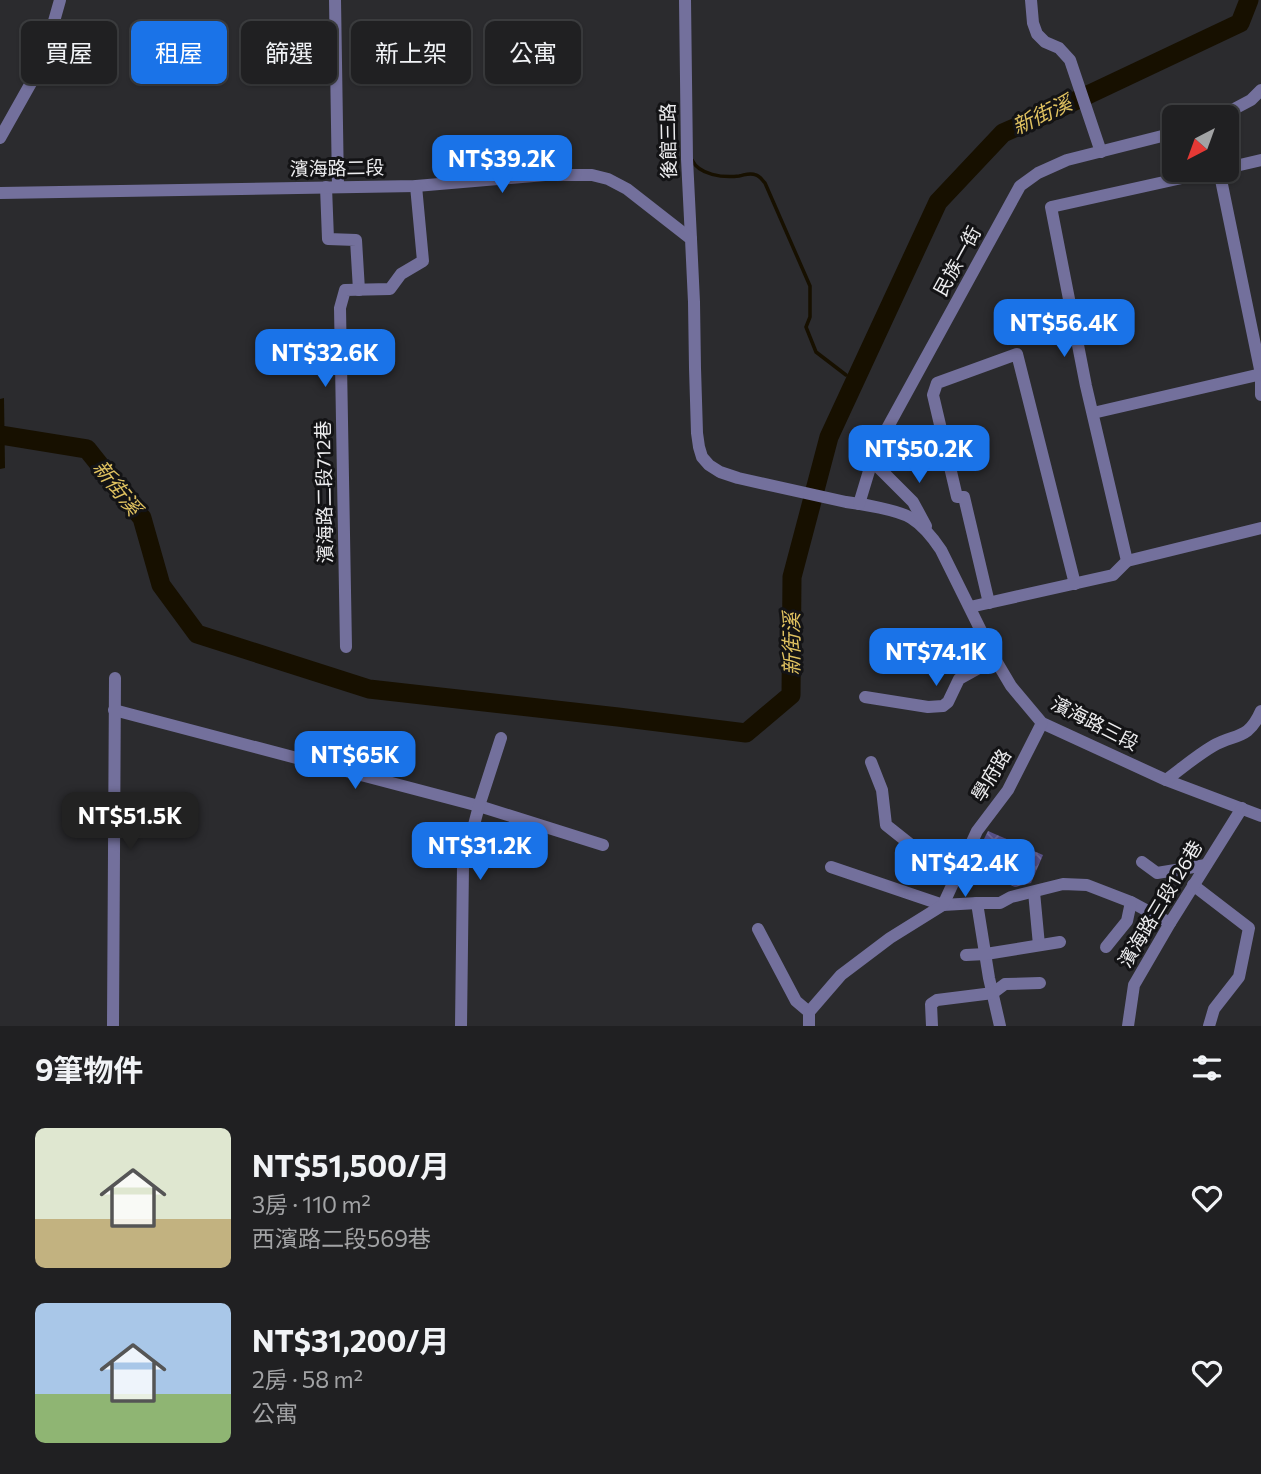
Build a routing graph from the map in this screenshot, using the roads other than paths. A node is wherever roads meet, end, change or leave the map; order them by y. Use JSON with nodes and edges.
{"nodes":[{"id":1,"x":60,"y":0,"type":"edge"},
{"id":2,"x":335,"y":0,"type":"edge"},
{"id":3,"x":685,"y":0,"type":"edge"},
{"id":4,"x":1031,"y":0,"type":"edge"},
{"id":5,"x":1261,"y":90,"type":"edge"},
{"id":6,"x":1239,"y":106,"type":"edge"},
{"id":7,"x":1162,"y":136,"type":"edge"},
{"id":8,"x":0,"y":138,"type":"edge"},
{"id":9,"x":1101,"y":152,"type":"junction"},
{"id":10,"x":1261,"y":160,"type":"edge"},
{"id":11,"x":1239,"y":165,"type":"edge"},
{"id":12,"x":1162,"y":182,"type":"edge"},
{"id":13,"x":1221,"y":182,"type":"edge"},
{"id":14,"x":416,"y":186,"type":"junction"},
{"id":15,"x":332,"y":187,"type":"junction"},
{"id":16,"x":0,"y":193,"type":"edge"},
{"id":17,"x":691,"y":239,"type":"junction"},
{"id":18,"x":359,"y":290,"type":"junction"},
{"id":19,"x":1261,"y":374,"type":"edge"},
{"id":20,"x":1261,"y":395,"type":"edge"},
{"id":21,"x":1093,"y":413,"type":"junction"},
{"id":22,"x":872,"y":461,"type":"junction"},
{"id":23,"x":853,"y":503,"type":"junction"},
{"id":24,"x":1261,"y":528,"type":"edge"},
{"id":25,"x":931,"y":535,"type":"junction"},
{"id":26,"x":1127,"y":561,"type":"junction"},
{"id":27,"x":1074,"y":584,"type":"junction"},
{"id":28,"x":989,"y":603,"type":"junction"},
{"id":29,"x":970,"y":607,"type":"junction"},
{"id":30,"x":346,"y":648,"type":"dead end"},
{"id":31,"x":995,"y":659,"type":"junction"},
{"id":32,"x":115,"y":678,"type":"dead end"},
{"id":33,"x":865,"y":697,"type":"dead end"},
{"id":34,"x":114,"y":710,"type":"junction"},
{"id":35,"x":1261,"y":711,"type":"edge"},
{"id":36,"x":1042,"y":723,"type":"junction"},
{"id":37,"x":501,"y":738,"type":"dead end"},
{"id":38,"x":871,"y":762,"type":"dead end"},
{"id":39,"x":1166,"y":780,"type":"junction"},
{"id":40,"x":479,"y":806,"type":"junction"},
{"id":41,"x":1241,"y":808,"type":"junction"},
{"id":42,"x":1261,"y":816,"type":"edge"},
{"id":43,"x":603,"y":845,"type":"dead end"},
{"id":44,"x":1142,"y":862,"type":"dead end"},
{"id":45,"x":1206,"y":865,"type":"junction"},
{"id":46,"x":831,"y":867,"type":"dead end"},
{"id":47,"x":958,"y":877,"type":"junction"},
{"id":48,"x":1193,"y":885,"type":"junction"},
{"id":49,"x":1034,"y":892,"type":"junction"},
{"id":50,"x":977,"y":902,"type":"junction"},
{"id":51,"x":1131,"y":902,"type":"junction"},
{"id":52,"x":943,"y":905,"type":"junction"},
{"id":53,"x":1170,"y":923,"type":"junction"},
{"id":54,"x":758,"y":929,"type":"dead end"},
{"id":55,"x":1255,"y":929,"type":"edge"},
{"id":56,"x":1060,"y":942,"type":"dead end"},
{"id":57,"x":1039,"y":945,"type":"junction"},
{"id":58,"x":1106,"y":947,"type":"dead end"},
{"id":59,"x":986,"y":954,"type":"junction"},
{"id":60,"x":966,"y":955,"type":"dead end"},
{"id":61,"x":1040,"y":984,"type":"dead end"},
{"id":62,"x":993,"y":993,"type":"junction"},
{"id":63,"x":809,"y":1012,"type":"junction"},
{"id":64,"x":1002,"y":1024,"type":"edge"},
{"id":65,"x":113,"y":1026,"type":"edge"},
{"id":66,"x":461,"y":1026,"type":"edge"},
{"id":67,"x":809,"y":1026,"type":"edge"},
{"id":68,"x":932,"y":1026,"type":"edge"},
{"id":69,"x":1128,"y":1026,"type":"edge"},
{"id":70,"x":1209,"y":1026,"type":"edge"}],
"edges":[{"from":1,"to":8,"type":"street"},
{"from":2,"to":15,"type":"street"},
{"from":3,"to":17,"type":"street","name":"後館三路"},
{"from":4,"to":9,"type":"street"},
{"from":5,"to":6,"type":"street"},
{"from":7,"to":9,"type":"street","name":"民族一街"},
{"from":9,"to":22,"type":"street","name":"民族一街"},
{"from":10,"to":11,"type":"street"},
{"from":12,"to":21,"type":"street"},
{"from":13,"to":19,"type":"street"},
{"from":14,"to":15,"type":"street","name":"濱海路二段"},
{"from":14,"to":17,"type":"street","name":"濱海路二段"},
{"from":14,"to":18,"type":"street"},
{"from":15,"to":16,"type":"street","name":"濱海路二段"},
{"from":15,"to":18,"type":"street"},
{"from":17,"to":23,"type":"street","name":"濱海路三段"},
{"from":18,"to":30,"type":"street","name":"濱海路二段712巷"},
{"from":19,"to":20,"type":"street"},
{"from":19,"to":21,"type":"street"},
{"from":21,"to":26,"type":"street"},
{"from":22,"to":23,"type":"street","name":"民族一街"},
{"from":22,"to":25,"type":"street"},
{"from":23,"to":25,"type":"street","name":"濱海路三段"},
{"from":24,"to":26,"type":"street"},
{"from":25,"to":29,"type":"street","name":"濱海路三段"},
{"from":26,"to":27,"type":"street"},
{"from":27,"to":28,"type":"street"},
{"from":27,"to":28,"type":"street"},
{"from":28,"to":29,"type":"street"},
{"from":29,"to":31,"type":"street","name":"濱海路三段"},
{"from":31,"to":33,"type":"street"},
{"from":31,"to":36,"type":"street","name":"濱海路三段"},
{"from":32,"to":34,"type":"street"},
{"from":34,"to":40,"type":"street"},
{"from":34,"to":65,"type":"street"},
{"from":35,"to":39,"type":"street"},
{"from":36,"to":39,"type":"street","name":"濱海路三段"},
{"from":36,"to":47,"type":"street","name":"學府路"},
{"from":37,"to":40,"type":"street"},
{"from":38,"to":47,"type":"street"},
{"from":39,"to":41,"type":"street","name":"濱海路三段"},
{"from":40,"to":43,"type":"street"},
{"from":40,"to":66,"type":"street"},
{"from":41,"to":42,"type":"street","name":"濱海路三段"},
{"from":41,"to":45,"type":"street","name":"濱海路三段126巷"},
{"from":44,"to":45,"type":"street"},
{"from":45,"to":48,"type":"street","name":"濱海路三段126巷"},
{"from":46,"to":52,"type":"street"},
{"from":47,"to":52,"type":"street","name":"學府路"},
{"from":48,"to":53,"type":"street","name":"濱海路三段126巷"},
{"from":48,"to":55,"type":"street"},
{"from":49,"to":50,"type":"street"},
{"from":49,"to":51,"type":"street"},
{"from":49,"to":57,"type":"street"},
{"from":50,"to":52,"type":"street"},
{"from":50,"to":59,"type":"street"},
{"from":51,"to":53,"type":"street"},
{"from":51,"to":58,"type":"street"},
{"from":52,"to":63,"type":"street","name":"學府路"},
{"from":53,"to":69,"type":"street","name":"濱海路三段126巷"},
{"from":54,"to":63,"type":"street"},
{"from":55,"to":70,"type":"street"},
{"from":56,"to":57,"type":"street"},
{"from":57,"to":59,"type":"street"},
{"from":59,"to":60,"type":"street"},
{"from":59,"to":62,"type":"street"},
{"from":61,"to":62,"type":"street"},
{"from":62,"to":64,"type":"street"},
{"from":62,"to":68,"type":"street"},
{"from":63,"to":67,"type":"street"}]}
